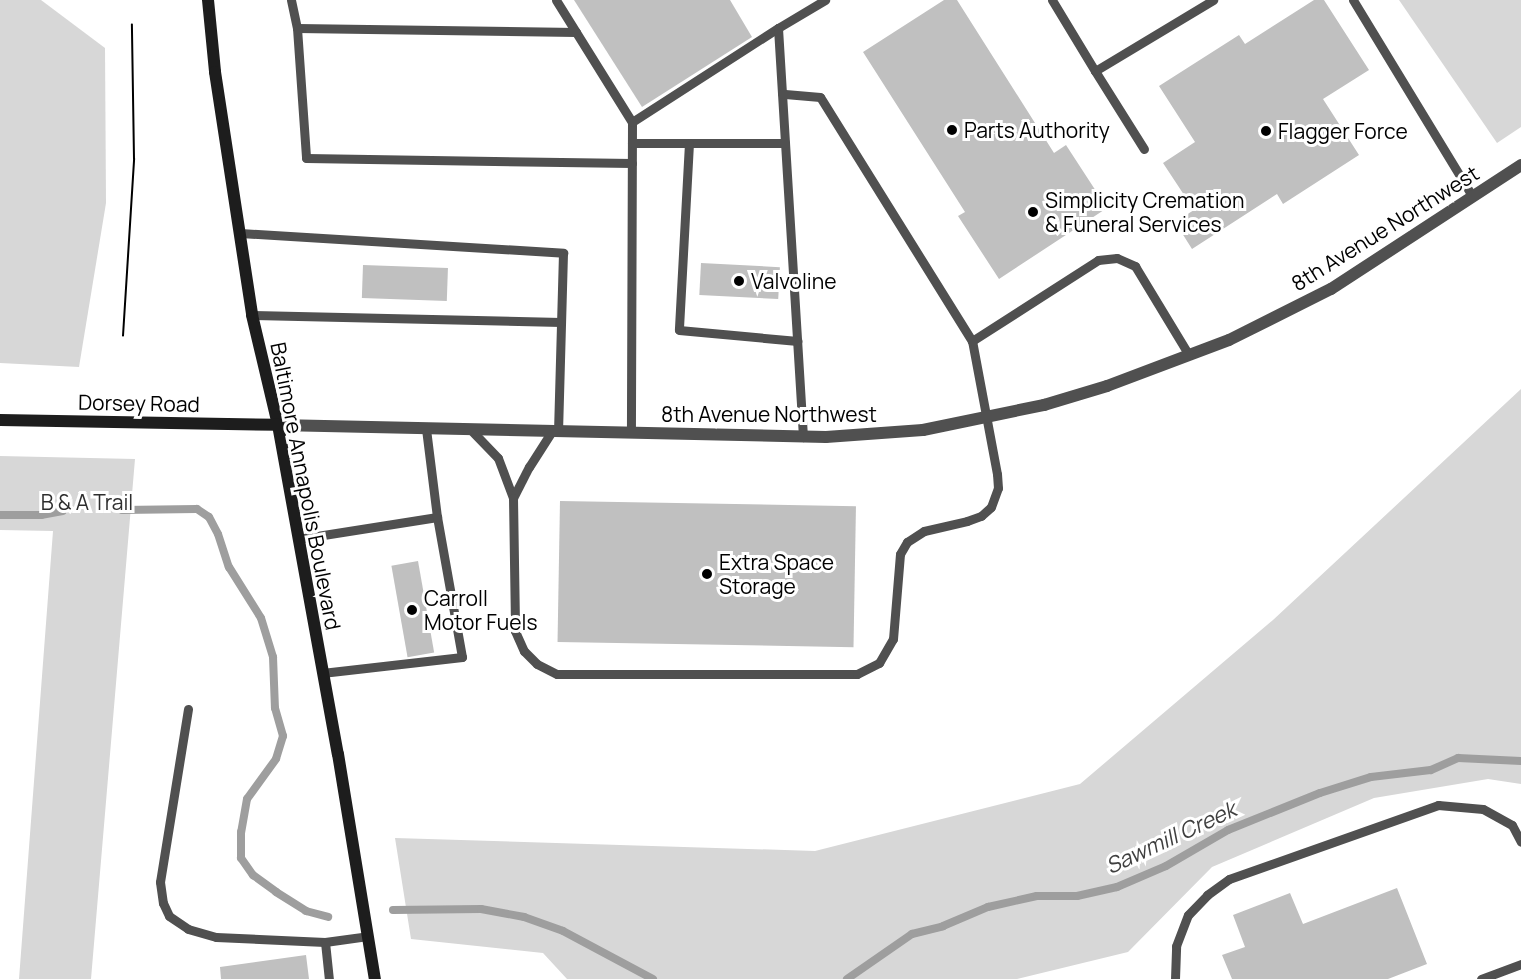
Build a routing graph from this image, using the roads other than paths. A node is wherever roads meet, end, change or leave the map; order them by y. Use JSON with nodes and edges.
{"nodes":[{"id":1,"x":208,"y":0,"type":"edge"},
{"id":2,"x":291,"y":0,"type":"edge"},
{"id":3,"x":556,"y":0,"type":"edge"},
{"id":4,"x":825,"y":0,"type":"edge"},
{"id":5,"x":1052,"y":0,"type":"edge"},
{"id":6,"x":1213,"y":0,"type":"edge"},
{"id":7,"x":1353,"y":0,"type":"edge"},
{"id":8,"x":297,"y":28,"type":"junction"},
{"id":9,"x":778,"y":28,"type":"junction"},
{"id":10,"x":576,"y":32,"type":"junction"},
{"id":11,"x":1095,"y":71,"type":"junction"},
{"id":12,"x":782,"y":94,"type":"junction"},
{"id":13,"x":632,"y":122,"type":"junction"},
{"id":14,"x":632,"y":142,"type":"junction"},
{"id":15,"x":689,"y":143,"type":"junction"},
{"id":16,"x":785,"y":143,"type":"junction"},
{"id":17,"x":1144,"y":149,"type":"dead end"},
{"id":18,"x":632,"y":163,"type":"junction"},
{"id":19,"x":1521,"y":165,"type":"edge"},
{"id":20,"x":1472,"y":196,"type":"junction"},
{"id":21,"x":240,"y":233,"type":"junction"},
{"id":22,"x":252,"y":315,"type":"junction"},
{"id":23,"x":561,"y":322,"type":"junction"},
{"id":24,"x":797,"y":341,"type":"junction"},
{"id":25,"x":972,"y":341,"type":"junction"},
{"id":26,"x":1189,"y":355,"type":"junction"},
{"id":27,"x":985,"y":418,"type":"junction"},
{"id":28,"x":0,"y":420,"type":"edge"},
{"id":29,"x":278,"y":425,"type":"junction"},
{"id":30,"x":426,"y":429,"type":"junction"},
{"id":31,"x":471,"y":430,"type":"junction"},
{"id":32,"x":555,"y":431,"type":"junction"},
{"id":33,"x":631,"y":433,"type":"junction"},
{"id":34,"x":803,"y":437,"type":"junction"},
{"id":35,"x":513,"y":498,"type":"junction"},
{"id":36,"x":437,"y":517,"type":"junction"},
{"id":37,"x":298,"y":539,"type":"junction"},
{"id":38,"x":322,"y":673,"type":"junction"},
{"id":39,"x":188,"y":709,"type":"dead end"},
{"id":40,"x":1521,"y":842,"type":"edge"},
{"id":41,"x":368,"y":936,"type":"junction"},
{"id":42,"x":325,"y":942,"type":"junction"},
{"id":43,"x":1521,"y":964,"type":"edge"},
{"id":44,"x":329,"y":979,"type":"edge"},
{"id":45,"x":375,"y":979,"type":"edge"},
{"id":46,"x":1175,"y":979,"type":"edge"},
{"id":47,"x":1481,"y":979,"type":"edge"}],
"edges":[{"from":1,"to":21,"type":"main road","name":"Baltimore Annapolis Boulevard"},
{"from":2,"to":8,"type":"lane"},
{"from":3,"to":10,"type":"lane"},
{"from":4,"to":9,"type":"lane"},
{"from":5,"to":11,"type":"lane"},
{"from":6,"to":11,"type":"lane"},
{"from":7,"to":20,"type":"lane"},
{"from":8,"to":10,"type":"lane"},
{"from":8,"to":18,"type":"lane"},
{"from":9,"to":12,"type":"lane"},
{"from":9,"to":13,"type":"lane"},
{"from":10,"to":13,"type":"lane"},
{"from":11,"to":17,"type":"lane"},
{"from":12,"to":16,"type":"lane"},
{"from":12,"to":25,"type":"lane"},
{"from":13,"to":14,"type":"lane"},
{"from":14,"to":15,"type":"lane"},
{"from":14,"to":18,"type":"lane"},
{"from":15,"to":16,"type":"lane"},
{"from":15,"to":24,"type":"lane"},
{"from":16,"to":24,"type":"lane"},
{"from":18,"to":33,"type":"lane"},
{"from":19,"to":20,"type":"street","name":"8th Avenue Northwest"},
{"from":20,"to":26,"type":"street","name":"8th Avenue Northwest"},
{"from":21,"to":22,"type":"main road","name":"Baltimore Annapolis Boulevard"},
{"from":21,"to":23,"type":"lane"},
{"from":22,"to":23,"type":"lane"},
{"from":22,"to":29,"type":"main road","name":"Baltimore Annapolis Boulevard"},
{"from":23,"to":32,"type":"lane"},
{"from":24,"to":34,"type":"lane"},
{"from":25,"to":26,"type":"lane"},
{"from":25,"to":27,"type":"lane"},
{"from":26,"to":27,"type":"street","name":"8th Avenue Northwest"},
{"from":27,"to":34,"type":"street","name":"8th Avenue Northwest"},
{"from":27,"to":35,"type":"lane"},
{"from":28,"to":29,"type":"main road","name":"Dorsey Road"},
{"from":29,"to":30,"type":"street","name":"8th Avenue Northwest"},
{"from":29,"to":37,"type":"main road","name":"Baltimore Annapolis Boulevard"},
{"from":30,"to":31,"type":"street","name":"8th Avenue Northwest"},
{"from":30,"to":36,"type":"lane"},
{"from":31,"to":32,"type":"street","name":"8th Avenue Northwest"},
{"from":31,"to":35,"type":"lane"},
{"from":32,"to":33,"type":"street","name":"8th Avenue Northwest"},
{"from":32,"to":35,"type":"lane"},
{"from":33,"to":34,"type":"street","name":"8th Avenue Northwest"},
{"from":36,"to":37,"type":"lane"},
{"from":36,"to":38,"type":"lane"},
{"from":37,"to":38,"type":"main road","name":"Baltimore Annapolis Boulevard"},
{"from":38,"to":41,"type":"main road","name":"Baltimore Annapolis Boulevard"},
{"from":39,"to":42,"type":"lane"},
{"from":40,"to":46,"type":"lane"},
{"from":41,"to":42,"type":"lane"},
{"from":41,"to":45,"type":"main road","name":"Baltimore Annapolis Boulevard"},
{"from":42,"to":44,"type":"lane"},
{"from":43,"to":47,"type":"lane"}]}
